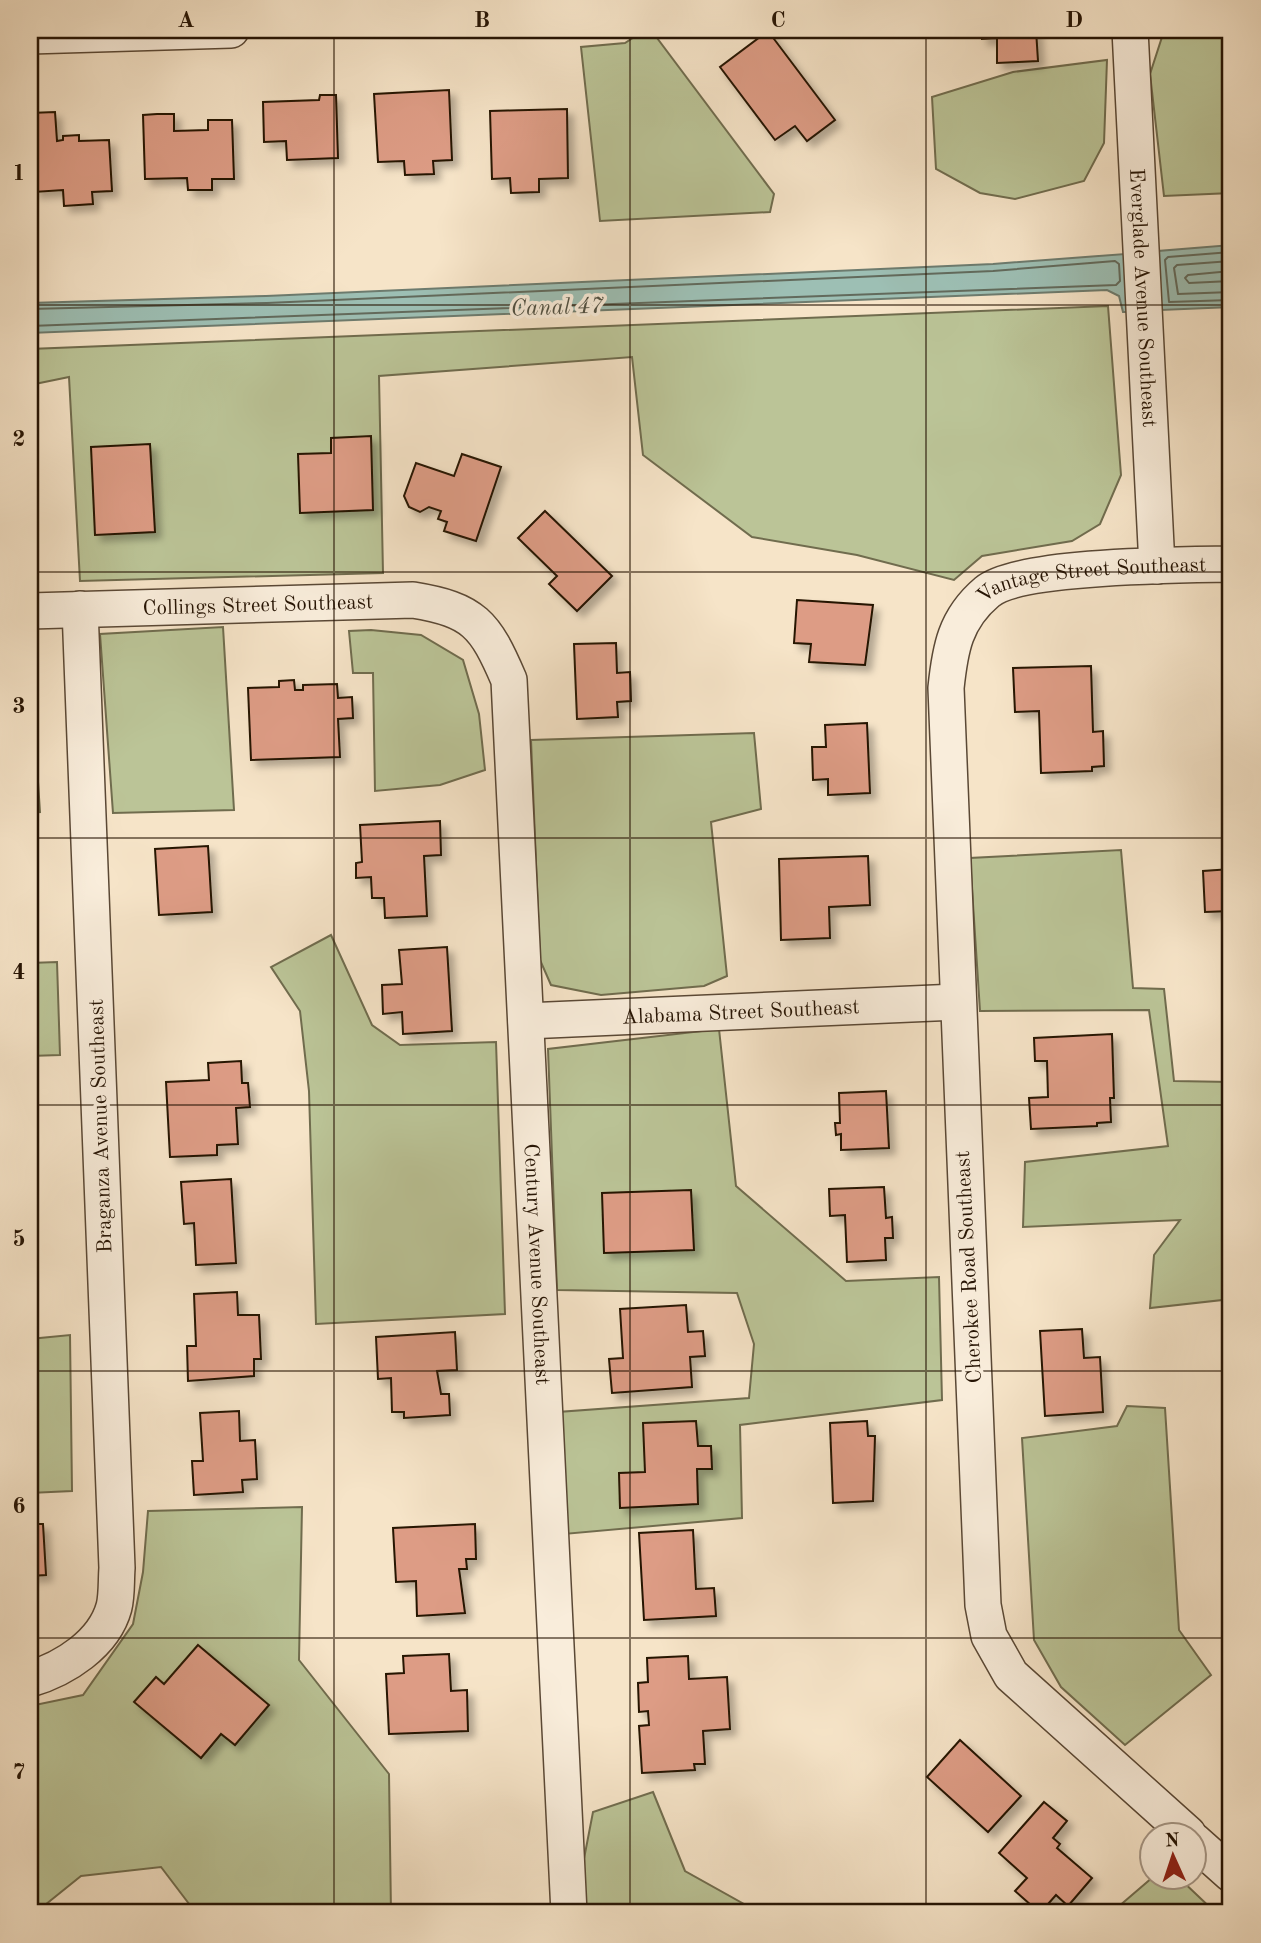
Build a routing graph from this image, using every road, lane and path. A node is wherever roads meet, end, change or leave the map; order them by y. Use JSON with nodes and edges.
{"nodes":[{"id":1,"x":231,"y":30,"type":"edge"},
{"id":2,"x":1130,"y":30,"type":"edge"},
{"id":3,"x":30,"y":36,"type":"edge"},
{"id":4,"x":1231,"y":564,"type":"edge"},
{"id":5,"x":1157,"y":566,"type":"junction"},
{"id":6,"x":80,"y":609,"type":"junction"},
{"id":7,"x":30,"y":611,"type":"edge"},
{"id":8,"x":964,"y":618,"type":"joint"},
{"id":9,"x":481,"y":625,"type":"joint"},
{"id":10,"x":957,"y":1002,"type":"junction"},
{"id":11,"x":526,"y":1021,"type":"junction"},
{"id":12,"x":30,"y":1679,"type":"edge"},
{"id":13,"x":1171,"y":1820,"type":"edge"},
{"id":14,"x":1208,"y":1853,"type":"edge"},
{"id":15,"x":1231,"y":1874,"type":"edge"},
{"id":16,"x":569,"y":1913,"type":"edge"}],
"edges":[{"from":1,"to":3,"type":"street"},
{"from":2,"to":5,"type":"street","name":"Everglade Avenue Southeast"},
{"from":4,"to":5,"type":"street","name":"Vantage Street Southeast"},
{"from":5,"to":8,"type":"street","name":"Vantage Street Southeast"},
{"from":6,"to":7,"type":"street","name":"Collings Street Southeast"},
{"from":6,"to":9,"type":"street","name":"Collings Street Southeast"},
{"from":6,"to":12,"type":"street","name":"Braganza Avenue Southeast"},
{"from":8,"to":10,"type":"street","name":"Cherokee Road Southeast"},
{"from":9,"to":11,"type":"street","name":"Century Avenue Southeast"},
{"from":10,"to":11,"type":"street","name":"Alabama Street Southeast"},
{"from":10,"to":13,"type":"street","name":"Cherokee Road Southeast"},
{"from":11,"to":16,"type":"street","name":"Century Avenue Southeast"},
{"from":14,"to":15,"type":"street"}]}
